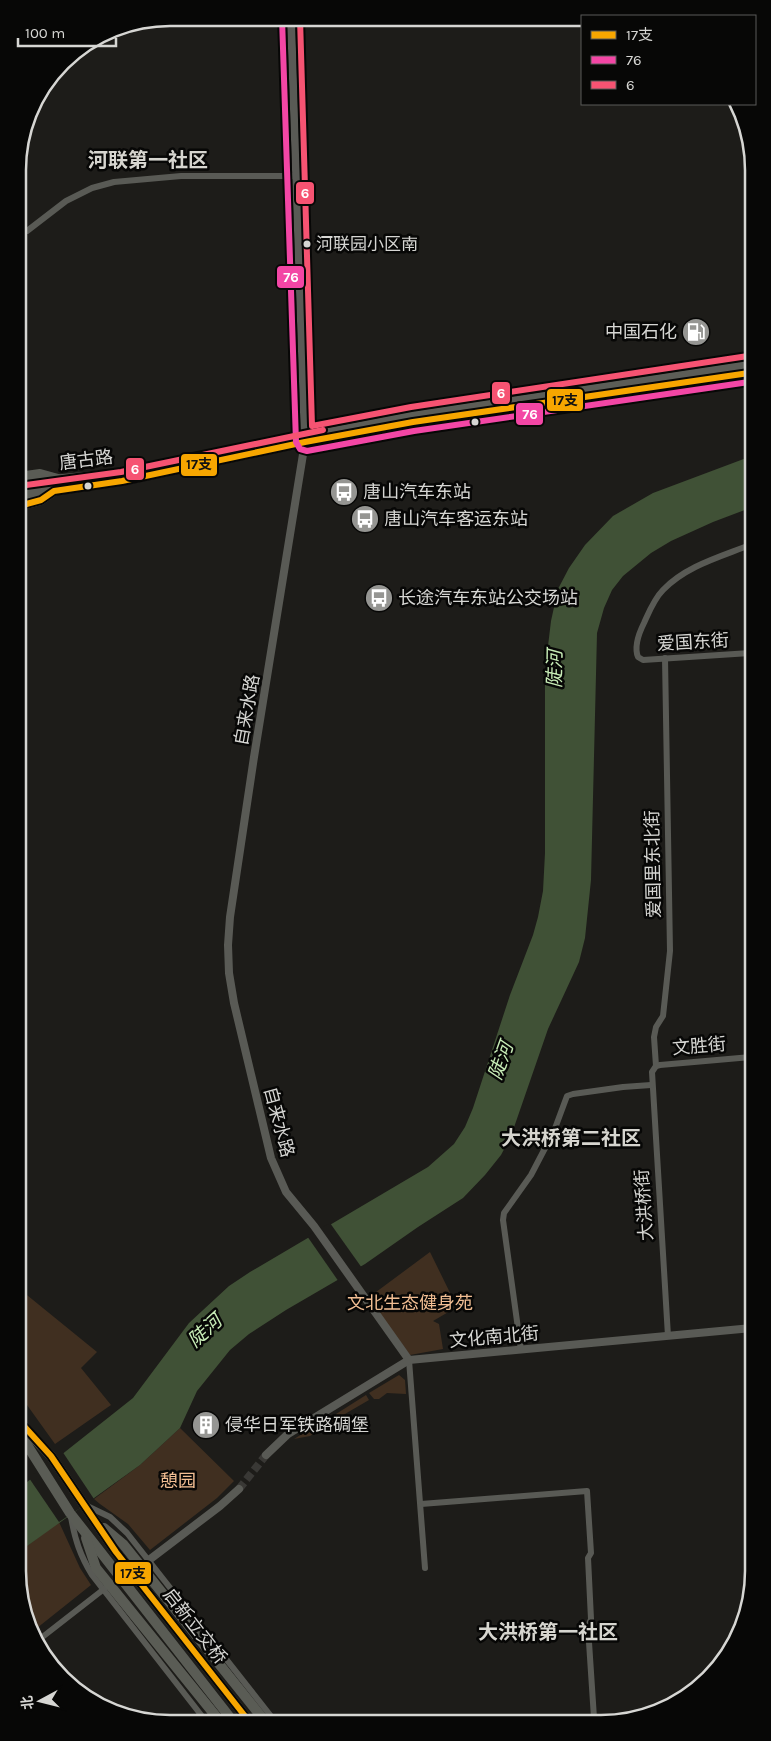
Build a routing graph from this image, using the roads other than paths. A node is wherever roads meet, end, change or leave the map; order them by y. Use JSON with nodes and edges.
{"nodes":[{"id":1,"x":291,"y":26,"type":"edge"},
{"id":2,"x":296,"y":176,"type":"junction"},
{"id":3,"x":27,"y":231,"type":"edge"},
{"id":4,"x":745,"y":366,"type":"edge"},
{"id":5,"x":745,"y":374,"type":"edge"},
{"id":6,"x":305,"y":439,"type":"junction"},
{"id":7,"x":27,"y":476,"type":"edge"},
{"id":8,"x":58,"y":479,"type":"junction"},
{"id":9,"x":27,"y":485,"type":"edge"},
{"id":10,"x":54,"y":491,"type":"junction"},
{"id":11,"x":27,"y":496,"type":"edge"},
{"id":12,"x":27,"y":504,"type":"edge"},
{"id":13,"x":745,"y":547,"type":"edge"},
{"id":14,"x":745,"y":653,"type":"edge"},
{"id":15,"x":665,"y":658,"type":"junction"},
{"id":16,"x":744,"y":1057,"type":"edge"},
{"id":17,"x":654,"y":1069,"type":"junction"},
{"id":18,"x":651,"y":1086,"type":"junction"},
{"id":19,"x":744,"y":1329,"type":"edge"},
{"id":20,"x":668,"y":1336,"type":"junction"},
{"id":21,"x":521,"y":1350,"type":"junction"},
{"id":22,"x":409,"y":1360,"type":"junction"},
{"id":23,"x":26,"y":1439,"type":"edge"},
{"id":24,"x":26,"y":1440,"type":"edge"},
{"id":25,"x":266,"y":1455,"type":"tunnel mouth"},
{"id":26,"x":239,"y":1490,"type":"tunnel mouth"},
{"id":27,"x":83,"y":1504,"type":"junction"},
{"id":28,"x":421,"y":1504,"type":"junction"},
{"id":29,"x":70,"y":1513,"type":"junction"},
{"id":30,"x":94,"y":1519,"type":"junction"},
{"id":31,"x":83,"y":1530,"type":"junction"},
{"id":32,"x":149,"y":1560,"type":"junction"},
{"id":33,"x":425,"y":1568,"type":"dead end"},
{"id":34,"x":104,"y":1589,"type":"junction"},
{"id":35,"x":43,"y":1637,"type":"edge"},
{"id":36,"x":201,"y":1715,"type":"edge"},
{"id":37,"x":215,"y":1715,"type":"edge"},
{"id":38,"x":228,"y":1715,"type":"edge"},
{"id":39,"x":244,"y":1715,"type":"edge"},
{"id":40,"x":260,"y":1715,"type":"edge"},
{"id":41,"x":270,"y":1715,"type":"edge"},
{"id":42,"x":594,"y":1715,"type":"edge"}],
"edges":[{"from":1,"to":2,"type":"street","name":"自来水路"},
{"from":2,"to":3,"type":"street"},
{"from":2,"to":6,"type":"street","name":"自来水路"},
{"from":4,"to":6,"type":"main road","name":"唐古路"},
{"from":5,"to":6,"type":"main road","name":"唐古路"},
{"from":6,"to":8,"type":"main road","name":"唐古路"},
{"from":6,"to":10,"type":"main road","name":"唐古路"},
{"from":6,"to":22,"type":"street","name":"自来水路"},
{"from":7,"to":8,"type":"main road"},
{"from":8,"to":9,"type":"main road","name":"唐古路"},
{"from":10,"to":11,"type":"main road"},
{"from":10,"to":12,"type":"main road"},
{"from":13,"to":15,"type":"street","name":"爱国东街"},
{"from":14,"to":15,"type":"street","name":"爱国东街"},
{"from":15,"to":17,"type":"street","name":"爱国里东北街"},
{"from":16,"to":17,"type":"street","name":"文胜街"},
{"from":17,"to":18,"type":"street","name":"大洪桥街"},
{"from":18,"to":20,"type":"street","name":"大洪桥街"},
{"from":18,"to":21,"type":"street"},
{"from":19,"to":20,"type":"street","name":"文化南北街"},
{"from":20,"to":21,"type":"street","name":"文化南北街"},
{"from":21,"to":22,"type":"street","name":"文化南北街"},
{"from":22,"to":25,"type":"street","name":"文化南北街"},
{"from":22,"to":28,"type":"street"},
{"from":23,"to":27,"type":"main road"},
{"from":24,"to":29,"type":"main road","name":"启新立交桥"},
{"from":26,"to":32,"type":"street"},
{"from":27,"to":30,"type":"main road"},
{"from":27,"to":32,"type":"street"},
{"from":28,"to":33,"type":"street"},
{"from":28,"to":42,"type":"street"},
{"from":29,"to":31,"type":"main road","name":"启新立交桥"},
{"from":29,"to":34,"type":"street"},
{"from":30,"to":39,"type":"main road","name":"启新立交桥"},
{"from":30,"to":40,"type":"main road","name":"启新立交桥"},
{"from":31,"to":37,"type":"main road"},
{"from":31,"to":38,"type":"main road","name":"启新立交桥"},
{"from":32,"to":41,"type":"street"},
{"from":34,"to":35,"type":"street"},
{"from":34,"to":36,"type":"street"}]}
